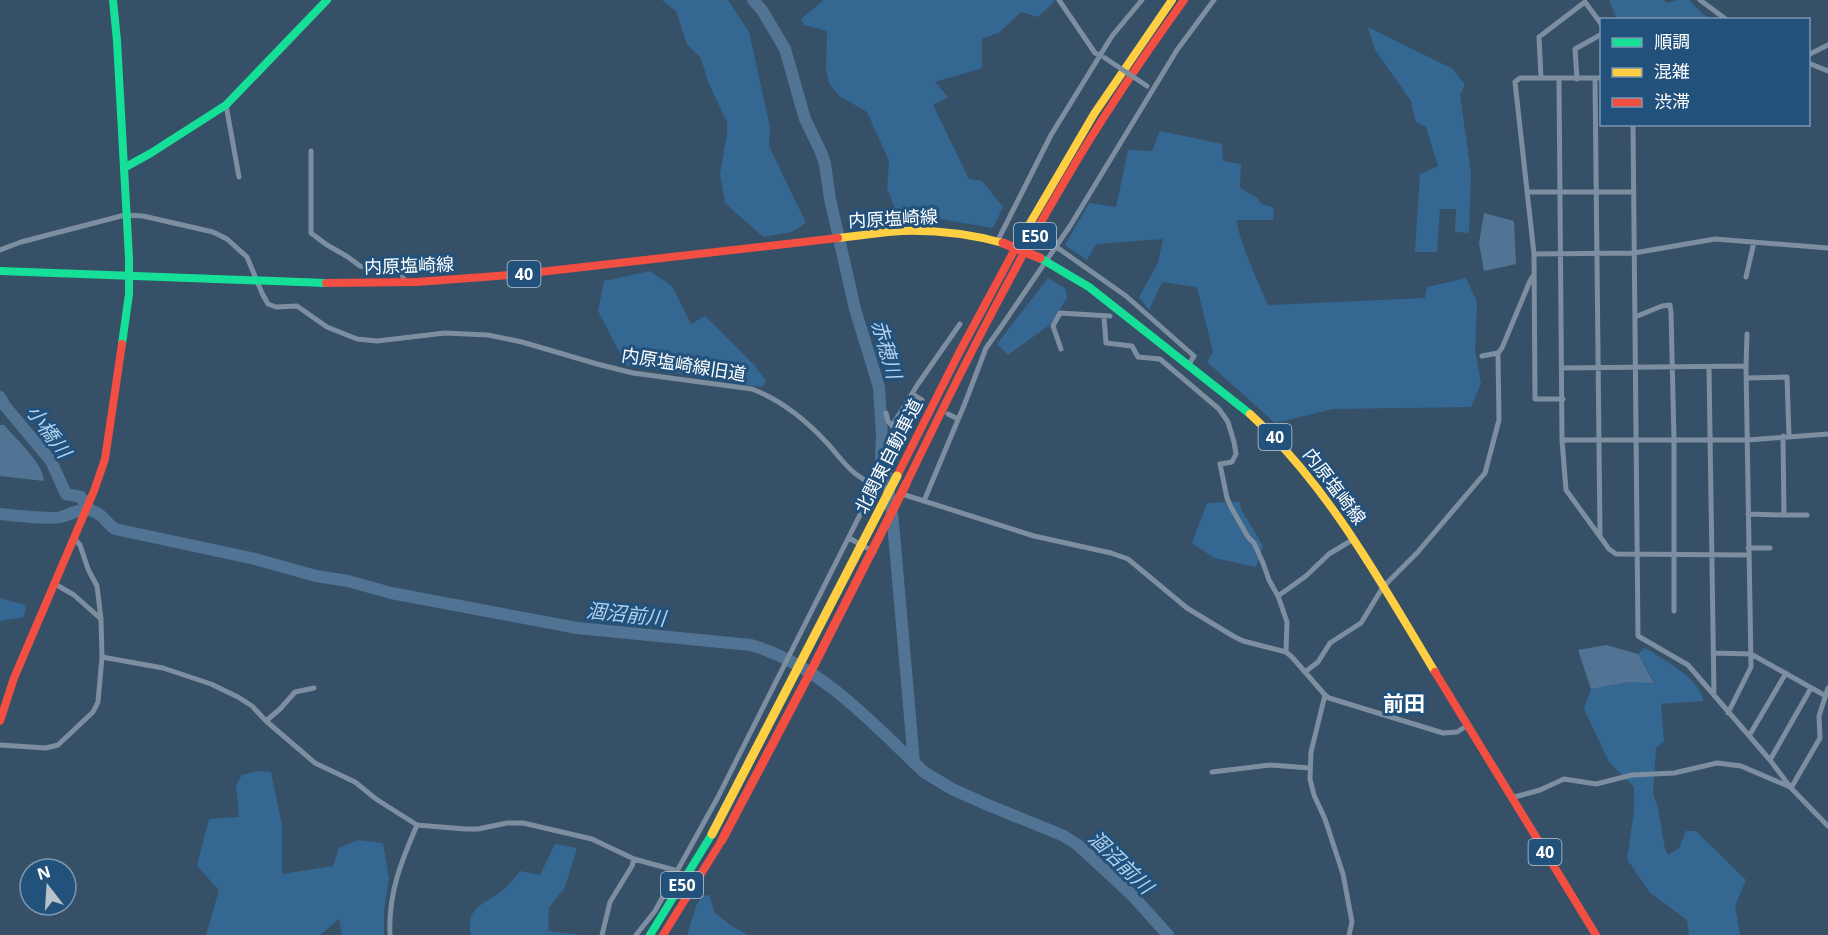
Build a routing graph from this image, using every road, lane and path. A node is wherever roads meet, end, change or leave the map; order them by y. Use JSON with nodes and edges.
{"nodes":[{"id":1,"x":113,"y":0,"type":"edge"},
{"id":2,"x":327,"y":0,"type":"edge"},
{"id":3,"x":1059,"y":0,"type":"edge"},
{"id":4,"x":1142,"y":0,"type":"edge"},
{"id":5,"x":1172,"y":0,"type":"edge"},
{"id":6,"x":1184,"y":0,"type":"edge"},
{"id":7,"x":1214,"y":0,"type":"edge"},
{"id":8,"x":1700,"y":0,"type":"edge"},
{"id":9,"x":1724,"y":18,"type":"edge"},
{"id":10,"x":1600,"y":22,"type":"edge"},
{"id":11,"x":1600,"y":35,"type":"edge"},
{"id":12,"x":1828,"y":45,"type":"edge"},
{"id":13,"x":1810,"y":54,"type":"edge"},
{"id":14,"x":1102,"y":57,"type":"junction"},
{"id":15,"x":1810,"y":63,"type":"edge"},
{"id":16,"x":1828,"y":70,"type":"edge"},
{"id":17,"x":1541,"y":78,"type":"junction"},
{"id":18,"x":1598,"y":78,"type":"edge"},
{"id":19,"x":1559,"y":79,"type":"junction"},
{"id":20,"x":1577,"y":79,"type":"junction"},
{"id":21,"x":1150,"y":87,"type":"junction"},
{"id":22,"x":226,"y":105,"type":"junction"},
{"id":23,"x":1632,"y":126,"type":"edge"},
{"id":24,"x":311,"y":151,"type":"dead end"},
{"id":25,"x":124,"y":168,"type":"junction"},
{"id":26,"x":239,"y":177,"type":"dead end"},
{"id":27,"x":1528,"y":192,"type":"junction"},
{"id":28,"x":1597,"y":192,"type":"junction"},
{"id":29,"x":1634,"y":192,"type":"junction"},
{"id":30,"x":1560,"y":193,"type":"junction"},
{"id":31,"x":125,"y":215,"type":"junction"},
{"id":32,"x":1000,"y":242,"type":"junction"},
{"id":33,"x":1754,"y":242,"type":"junction"},
{"id":34,"x":1055,"y":246,"type":"junction"},
{"id":35,"x":1828,"y":248,"type":"edge"},
{"id":36,"x":0,"y":250,"type":"edge"},
{"id":37,"x":1560,"y":253,"type":"junction"},
{"id":38,"x":1598,"y":253,"type":"junction"},
{"id":39,"x":1634,"y":253,"type":"junction"},
{"id":40,"x":1534,"y":254,"type":"junction"},
{"id":41,"x":1043,"y":260,"type":"junction"},
{"id":42,"x":0,"y":271,"type":"edge"},
{"id":43,"x":129,"y":276,"type":"junction"},
{"id":44,"x":1533,"y":276,"type":"junction"},
{"id":45,"x":1746,"y":277,"type":"dead end"},
{"id":46,"x":257,"y":280,"type":"junction"},
{"id":47,"x":404,"y":282,"type":"junction"},
{"id":48,"x":1126,"y":296,"type":"junction"},
{"id":49,"x":1122,"y":303,"type":"dead end"},
{"id":50,"x":1635,"y":317,"type":"junction"},
{"id":51,"x":960,"y":324,"type":"dead end"},
{"id":52,"x":1747,"y":334,"type":"dead end"},
{"id":53,"x":1061,"y":349,"type":"dead end"},
{"id":54,"x":1498,"y":353,"type":"junction"},
{"id":55,"x":1482,"y":356,"type":"dead end"},
{"id":56,"x":1188,"y":366,"type":"junction"},
{"id":57,"x":1746,"y":366,"type":"junction"},
{"id":58,"x":1672,"y":367,"type":"junction"},
{"id":59,"x":1710,"y":367,"type":"junction"},
{"id":60,"x":1562,"y":368,"type":"junction"},
{"id":61,"x":1599,"y":368,"type":"junction"},
{"id":62,"x":1636,"y":368,"type":"junction"},
{"id":63,"x":1746,"y":378,"type":"junction"},
{"id":64,"x":912,"y":394,"type":"junction"},
{"id":65,"x":1563,"y":399,"type":"junction"},
{"id":66,"x":922,"y":400,"type":"dead end"},
{"id":67,"x":886,"y":413,"type":"dead end"},
{"id":68,"x":948,"y":414,"type":"dead end"},
{"id":69,"x":958,"y":419,"type":"junction"},
{"id":70,"x":1828,"y":434,"type":"edge"},
{"id":71,"x":1786,"y":436,"type":"junction"},
{"id":72,"x":1562,"y":440,"type":"junction"},
{"id":73,"x":1600,"y":440,"type":"junction"},
{"id":74,"x":1636,"y":440,"type":"junction"},
{"id":75,"x":1674,"y":440,"type":"junction"},
{"id":76,"x":1711,"y":440,"type":"junction"},
{"id":77,"x":1748,"y":440,"type":"junction"},
{"id":78,"x":875,"y":485,"type":"junction"},
{"id":79,"x":924,"y":501,"type":"junction"},
{"id":80,"x":1748,"y":514,"type":"junction"},
{"id":81,"x":1807,"y":514,"type":"dead end"},
{"id":82,"x":1784,"y":515,"type":"junction"},
{"id":83,"x":75,"y":535,"type":"junction"},
{"id":84,"x":886,"y":535,"type":"dead end"},
{"id":85,"x":1600,"y":537,"type":"junction"},
{"id":86,"x":849,"y":538,"type":"junction"},
{"id":87,"x":1354,"y":539,"type":"junction"},
{"id":88,"x":1770,"y":548,"type":"dead end"},
{"id":89,"x":1748,"y":551,"type":"junction"},
{"id":90,"x":876,"y":553,"type":"junction"},
{"id":91,"x":1712,"y":554,"type":"junction"},
{"id":92,"x":1638,"y":555,"type":"junction"},
{"id":93,"x":1674,"y":555,"type":"junction"},
{"id":94,"x":55,"y":584,"type":"junction"},
{"id":95,"x":1383,"y":587,"type":"junction"},
{"id":96,"x":1278,"y":596,"type":"junction"},
{"id":97,"x":1674,"y":611,"type":"dead end"},
{"id":98,"x":101,"y":619,"type":"junction"},
{"id":99,"x":1286,"y":652,"type":"junction"},
{"id":100,"x":1713,"y":653,"type":"junction"},
{"id":101,"x":1750,"y":654,"type":"junction"},
{"id":102,"x":102,"y":657,"type":"junction"},
{"id":103,"x":823,"y":658,"type":"dead end"},
{"id":104,"x":1305,"y":672,"type":"junction"},
{"id":105,"x":1786,"y":673,"type":"junction"},
{"id":106,"x":314,"y":688,"type":"dead end"},
{"id":107,"x":1811,"y":688,"type":"junction"},
{"id":108,"x":1828,"y":688,"type":"edge"},
{"id":109,"x":1325,"y":695,"type":"junction"},
{"id":110,"x":1824,"y":695,"type":"junction"},
{"id":111,"x":1714,"y":696,"type":"junction"},
{"id":112,"x":1728,"y":713,"type":"junction"},
{"id":113,"x":0,"y":721,"type":"edge"},
{"id":114,"x":266,"y":721,"type":"junction"},
{"id":115,"x":1468,"y":725,"type":"junction"},
{"id":116,"x":1749,"y":736,"type":"junction"},
{"id":117,"x":0,"y":745,"type":"edge"},
{"id":118,"x":1770,"y":760,"type":"junction"},
{"id":119,"x":1310,"y":768,"type":"junction"},
{"id":120,"x":1212,"y":772,"type":"dead end"},
{"id":121,"x":1791,"y":788,"type":"junction"},
{"id":122,"x":1511,"y":798,"type":"junction"},
{"id":123,"x":417,"y":825,"type":"junction"},
{"id":124,"x":1828,"y":826,"type":"edge"},
{"id":125,"x":634,"y":859,"type":"junction"},
{"id":126,"x":678,"y":871,"type":"junction"},
{"id":127,"x":390,"y":935,"type":"edge"},
{"id":128,"x":602,"y":935,"type":"edge"},
{"id":129,"x":636,"y":935,"type":"edge"},
{"id":130,"x":650,"y":935,"type":"edge"},
{"id":131,"x":663,"y":935,"type":"edge"},
{"id":132,"x":1349,"y":935,"type":"edge"},
{"id":133,"x":1596,"y":935,"type":"edge"}],
"edges":[{"from":1,"to":25,"type":"main road"},
{"from":2,"to":22,"type":"main road"},
{"from":3,"to":14,"type":"street"},
{"from":4,"to":14,"type":"street"},
{"from":5,"to":130,"type":"main road","name":"北関東自動車道","number":"E50","bridge":true},
{"from":6,"to":131,"type":"main road","name":"北関東自動車道","number":"E50","bridge":true},
{"from":7,"to":21,"type":"street"},
{"from":8,"to":9,"type":"street"},
{"from":10,"to":17,"type":"street"},
{"from":11,"to":20,"type":"street"},
{"from":12,"to":13,"type":"street"},
{"from":14,"to":21,"type":"street","bridge":true},
{"from":14,"to":32,"type":"street"},
{"from":15,"to":16,"type":"street"},
{"from":17,"to":19,"type":"street"},
{"from":17,"to":27,"type":"street"},
{"from":18,"to":20,"type":"street"},
{"from":18,"to":28,"type":"street"},
{"from":19,"to":20,"type":"street"},
{"from":19,"to":30,"type":"street"},
{"from":21,"to":34,"type":"street"},
{"from":22,"to":25,"type":"main road"},
{"from":22,"to":26,"type":"street"},
{"from":23,"to":29,"type":"street"},
{"from":24,"to":47,"type":"street"},
{"from":25,"to":31,"type":"main road"},
{"from":27,"to":30,"type":"street"},
{"from":27,"to":40,"type":"street"},
{"from":28,"to":29,"type":"street"},
{"from":28,"to":30,"type":"street"},
{"from":28,"to":38,"type":"street"},
{"from":29,"to":39,"type":"street"},
{"from":30,"to":37,"type":"street"},
{"from":31,"to":36,"type":"street","name":"内原塩崎線旧道"},
{"from":31,"to":43,"type":"main road"},
{"from":31,"to":46,"type":"street","name":"内原塩崎線旧道"},
{"from":32,"to":41,"type":"main road","name":"内原塩崎線","number":"40","bridge":true},
{"from":32,"to":47,"type":"main road","name":"内原塩崎線","number":"40"},
{"from":33,"to":35,"type":"street"},
{"from":33,"to":39,"type":"street"},
{"from":33,"to":45,"type":"street"},
{"from":34,"to":41,"type":"street"},
{"from":34,"to":48,"type":"street"},
{"from":37,"to":38,"type":"street"},
{"from":37,"to":40,"type":"street"},
{"from":37,"to":60,"type":"street"},
{"from":38,"to":39,"type":"street"},
{"from":38,"to":61,"type":"street"},
{"from":39,"to":50,"type":"street"},
{"from":40,"to":44,"type":"street"},
{"from":41,"to":56,"type":"main road","name":"内原塩崎線","number":"40"},
{"from":41,"to":69,"type":"street"},
{"from":42,"to":43,"type":"main road","name":"内原塩崎線","number":"40"},
{"from":43,"to":46,"type":"main road","name":"内原塩崎線","number":"40"},
{"from":43,"to":83,"type":"main road"},
{"from":44,"to":54,"type":"street"},
{"from":44,"to":65,"type":"street"},
{"from":46,"to":47,"type":"main road","name":"内原塩崎線","number":"40"},
{"from":46,"to":78,"type":"street","name":"内原塩崎線旧道"},
{"from":48,"to":49,"type":"street"},
{"from":48,"to":56,"type":"street"},
{"from":50,"to":58,"type":"street"},
{"from":50,"to":62,"type":"street"},
{"from":51,"to":64,"type":"street"},
{"from":52,"to":57,"type":"street"},
{"from":53,"to":96,"type":"street"},
{"from":54,"to":55,"type":"street"},
{"from":54,"to":95,"type":"street"},
{"from":56,"to":87,"type":"main road","name":"内原塩崎線","number":"40"},
{"from":57,"to":59,"type":"street"},
{"from":57,"to":63,"type":"street"},
{"from":58,"to":59,"type":"street"},
{"from":58,"to":62,"type":"street"},
{"from":58,"to":75,"type":"street"},
{"from":59,"to":76,"type":"street"},
{"from":60,"to":61,"type":"street"},
{"from":60,"to":65,"type":"street"},
{"from":61,"to":62,"type":"street"},
{"from":61,"to":73,"type":"street"},
{"from":62,"to":74,"type":"street"},
{"from":63,"to":71,"type":"street"},
{"from":63,"to":77,"type":"street"},
{"from":64,"to":66,"type":"street"},
{"from":64,"to":67,"type":"street"},
{"from":65,"to":72,"type":"street"},
{"from":68,"to":69,"type":"street"},
{"from":69,"to":79,"type":"street"},
{"from":70,"to":71,"type":"street"},
{"from":71,"to":77,"type":"street"},
{"from":71,"to":82,"type":"street"},
{"from":72,"to":73,"type":"street"},
{"from":72,"to":85,"type":"street"},
{"from":73,"to":74,"type":"street"},
{"from":73,"to":85,"type":"street"},
{"from":74,"to":75,"type":"street"},
{"from":74,"to":92,"type":"street"},
{"from":75,"to":76,"type":"street"},
{"from":75,"to":93,"type":"street"},
{"from":76,"to":77,"type":"street"},
{"from":76,"to":91,"type":"street"},
{"from":77,"to":80,"type":"street"},
{"from":78,"to":79,"type":"street","name":"内原塩崎線旧道","bridge":true},
{"from":78,"to":86,"type":"street"},
{"from":79,"to":99,"type":"street","name":"内原塩崎線旧道"},
{"from":80,"to":82,"type":"street"},
{"from":80,"to":89,"type":"street"},
{"from":81,"to":82,"type":"street"},
{"from":83,"to":94,"type":"main road"},
{"from":83,"to":98,"type":"street"},
{"from":84,"to":90,"type":"street"},
{"from":85,"to":92,"type":"street"},
{"from":86,"to":90,"type":"street"},
{"from":86,"to":126,"type":"street"},
{"from":87,"to":95,"type":"main road","name":"内原塩崎線","number":"40"},
{"from":87,"to":96,"type":"street"},
{"from":88,"to":89,"type":"street"},
{"from":89,"to":91,"type":"street"},
{"from":89,"to":101,"type":"street"},
{"from":90,"to":103,"type":"street"},
{"from":91,"to":93,"type":"street"},
{"from":91,"to":100,"type":"street"},
{"from":92,"to":93,"type":"street"},
{"from":92,"to":111,"type":"street"},
{"from":93,"to":97,"type":"street"},
{"from":94,"to":98,"type":"street"},
{"from":94,"to":113,"type":"main road"},
{"from":95,"to":104,"type":"street"},
{"from":95,"to":115,"type":"main road","name":"内原塩崎線","number":"40"},
{"from":96,"to":99,"type":"street"},
{"from":98,"to":102,"type":"street"},
{"from":99,"to":104,"type":"street"},
{"from":100,"to":101,"type":"street"},
{"from":100,"to":111,"type":"street"},
{"from":101,"to":105,"type":"street"},
{"from":101,"to":112,"type":"street"},
{"from":102,"to":114,"type":"street"},
{"from":102,"to":117,"type":"street"},
{"from":104,"to":109,"type":"street"},
{"from":105,"to":107,"type":"street"},
{"from":105,"to":116,"type":"street"},
{"from":106,"to":114,"type":"street"},
{"from":107,"to":110,"type":"street"},
{"from":107,"to":118,"type":"street"},
{"from":108,"to":110,"type":"street"},
{"from":109,"to":115,"type":"street"},
{"from":109,"to":119,"type":"street"},
{"from":110,"to":121,"type":"street"},
{"from":111,"to":112,"type":"street"},
{"from":112,"to":116,"type":"street"},
{"from":114,"to":123,"type":"street"},
{"from":115,"to":122,"type":"main road","name":"内原塩崎線","number":"40"},
{"from":116,"to":118,"type":"street"},
{"from":118,"to":121,"type":"street"},
{"from":119,"to":120,"type":"street"},
{"from":119,"to":132,"type":"street"},
{"from":121,"to":122,"type":"street"},
{"from":121,"to":124,"type":"street"},
{"from":122,"to":133,"type":"main road","name":"内原塩崎線","number":"40"},
{"from":123,"to":125,"type":"street"},
{"from":123,"to":127,"type":"street"},
{"from":125,"to":126,"type":"street"},
{"from":125,"to":128,"type":"street"},
{"from":126,"to":129,"type":"street"}]}
